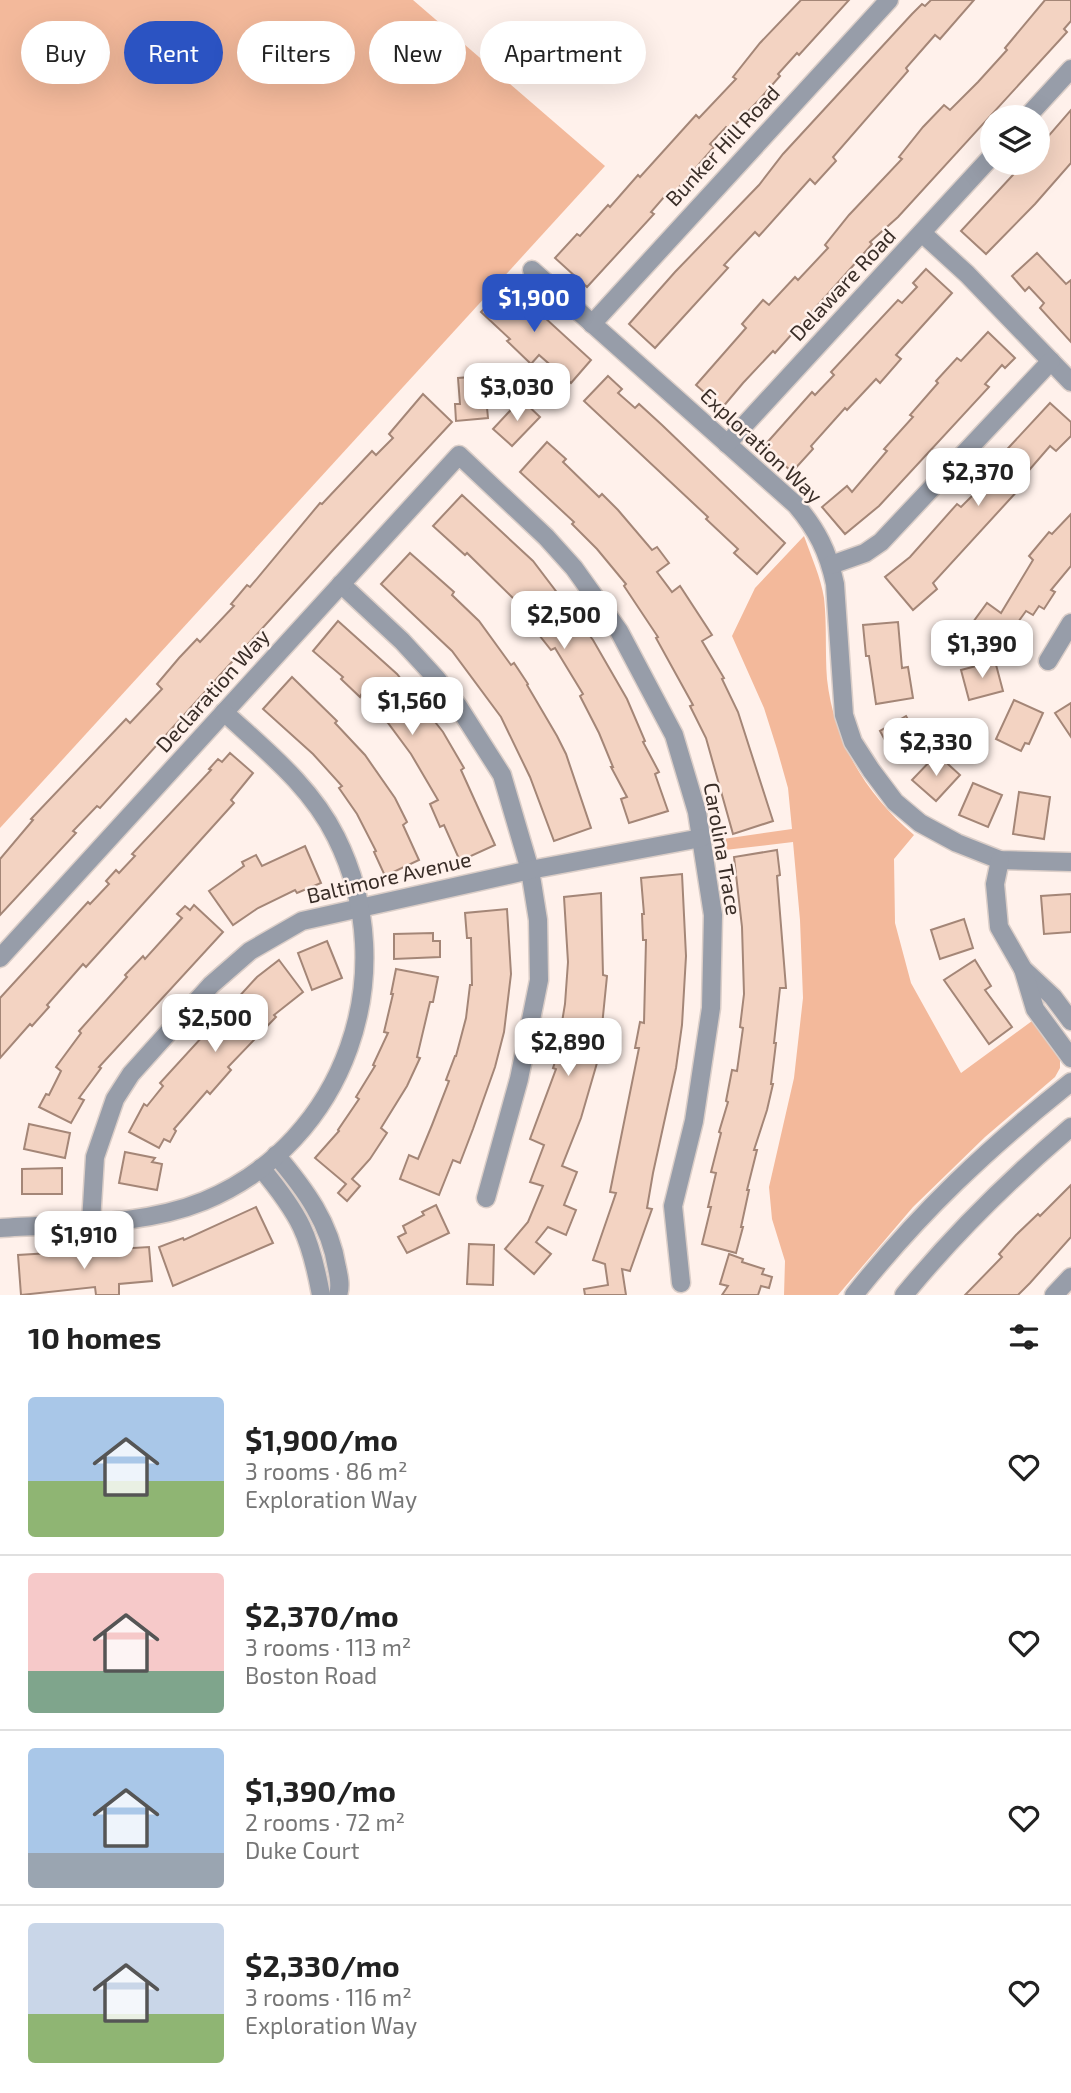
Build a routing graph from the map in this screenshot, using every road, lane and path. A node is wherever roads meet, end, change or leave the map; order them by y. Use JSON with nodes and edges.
{"nodes":[{"id":1,"x":889,"y":0,"type":"edge"},
{"id":2,"x":1071,"y":69,"type":"edge"},
{"id":3,"x":1038,"y":105,"type":"edge"},
{"id":4,"x":980,"y":169,"type":"edge"},
{"id":5,"x":922,"y":233,"type":"junction"},
{"id":6,"x":532,"y":271,"type":"dead end"},
{"id":7,"x":592,"y":324,"type":"junction"},
{"id":8,"x":1051,"y":361,"type":"junction"},
{"id":9,"x":1071,"y":382,"type":"edge"},
{"id":10,"x":727,"y":444,"type":"junction"},
{"id":11,"x":459,"y":455,"type":"joint"},
{"id":12,"x":831,"y":565,"type":"junction"},
{"id":13,"x":341,"y":584,"type":"junction"},
{"id":14,"x":1071,"y":623,"type":"edge"},
{"id":15,"x":1048,"y":661,"type":"dead end"},
{"id":16,"x":224,"y":712,"type":"junction"},
{"id":17,"x":701,"y":838,"type":"junction"},
{"id":18,"x":1000,"y":860,"type":"junction"},
{"id":19,"x":1071,"y":862,"type":"edge"},
{"id":20,"x":530,"y":870,"type":"junction"},
{"id":21,"x":359,"y":908,"type":"junction"},
{"id":22,"x":0,"y":958,"type":"edge"},
{"id":23,"x":1024,"y":969,"type":"junction"},
{"id":24,"x":1071,"y":1021,"type":"edge"},
{"id":25,"x":1071,"y":1058,"type":"edge"},
{"id":26,"x":1071,"y":1082,"type":"edge"},
{"id":27,"x":1071,"y":1127,"type":"edge"},
{"id":28,"x":276,"y":1155,"type":"junction"},
{"id":29,"x":261,"y":1168,"type":"junction"},
{"id":30,"x":486,"y":1198,"type":"dead end"},
{"id":31,"x":91,"y":1222,"type":"junction"},
{"id":32,"x":0,"y":1228,"type":"edge"},
{"id":33,"x":1071,"y":1277,"type":"edge"},
{"id":34,"x":681,"y":1283,"type":"dead end"},
{"id":35,"x":321,"y":1295,"type":"edge"},
{"id":36,"x":338,"y":1295,"type":"edge"},
{"id":37,"x":853,"y":1295,"type":"edge"},
{"id":38,"x":904,"y":1295,"type":"edge"},
{"id":39,"x":1055,"y":1295,"type":"edge"}],
"edges":[{"from":1,"to":7,"type":"street","name":"Bunker Hill Road"},
{"from":2,"to":3,"type":"street"},
{"from":4,"to":5,"type":"street","name":"Delaware Road"},
{"from":5,"to":8,"type":"street"},
{"from":5,"to":10,"type":"street","name":"Delaware Road"},
{"from":6,"to":7,"type":"street","name":"Exploration Way"},
{"from":7,"to":10,"type":"street","name":"Exploration Way"},
{"from":8,"to":9,"type":"street"},
{"from":8,"to":12,"type":"street"},
{"from":10,"to":12,"type":"street","name":"Exploration Way"},
{"from":11,"to":13,"type":"street","name":"Declaration Way"},
{"from":11,"to":17,"type":"street","name":"Carolina Trace"},
{"from":12,"to":18,"type":"street","name":"Exploration Way"},
{"from":13,"to":16,"type":"street","name":"Declaration Way"},
{"from":13,"to":20,"type":"street"},
{"from":14,"to":15,"type":"street"},
{"from":16,"to":21,"type":"street"},
{"from":16,"to":22,"type":"street","name":"Declaration Way"},
{"from":17,"to":20,"type":"street","name":"Baltimore Avenue"},
{"from":17,"to":34,"type":"street","name":"Carolina Trace"},
{"from":18,"to":19,"type":"street","name":"Exploration Way"},
{"from":18,"to":23,"type":"street"},
{"from":20,"to":21,"type":"street","name":"Baltimore Avenue"},
{"from":20,"to":30,"type":"street"},
{"from":21,"to":28,"type":"street"},
{"from":21,"to":31,"type":"street","name":"Baltimore Avenue"},
{"from":23,"to":24,"type":"street"},
{"from":23,"to":25,"type":"street"},
{"from":26,"to":37,"type":"street"},
{"from":27,"to":38,"type":"street"},
{"from":28,"to":29,"type":"street"},
{"from":28,"to":36,"type":"street"},
{"from":29,"to":31,"type":"street"},
{"from":29,"to":35,"type":"street"},
{"from":31,"to":32,"type":"street"},
{"from":33,"to":39,"type":"street"}]}
